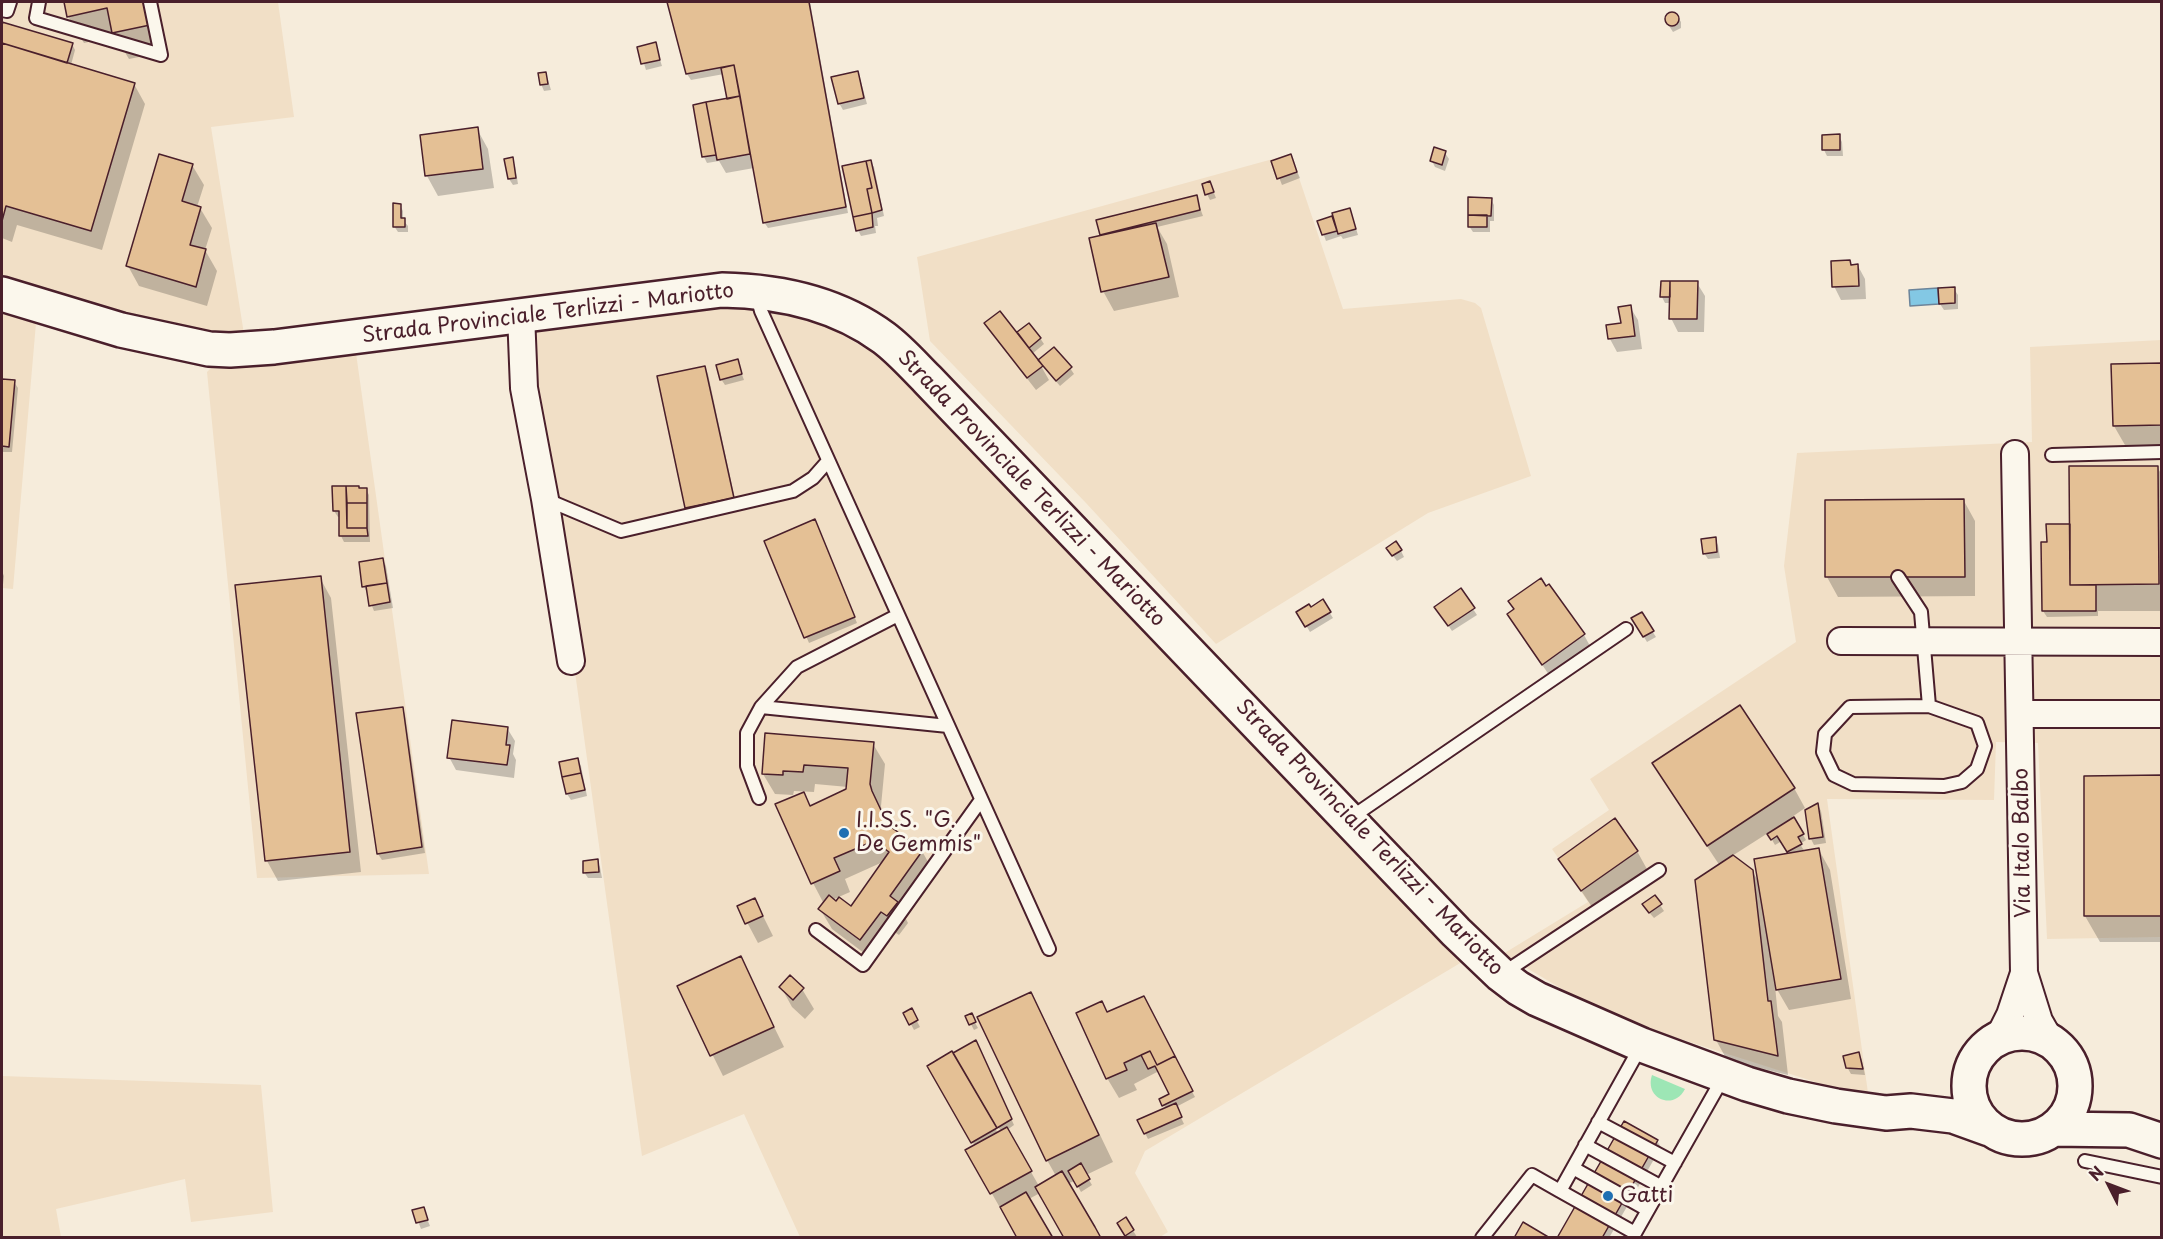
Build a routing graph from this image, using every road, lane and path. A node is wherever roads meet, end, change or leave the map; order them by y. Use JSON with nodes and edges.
{"nodes":[{"id":1,"x":10,"y":2,"type":"edge"},
{"id":2,"x":39,"y":2,"type":"edge"},
{"id":3,"x":150,"y":2,"type":"edge"},
{"id":4,"x":2,"y":10,"type":"edge"},
{"id":5,"x":756,"y":292,"type":"junction"},
{"id":6,"x":2,"y":294,"type":"edge"},
{"id":7,"x":521,"y":314,"type":"junction"},
{"id":8,"x":2162,"y":452,"type":"edge"},
{"id":9,"x":2015,"y":454,"type":"dead end"},
{"id":10,"x":2052,"y":455,"type":"dead end"},
{"id":11,"x":828,"y":460,"type":"junction"},
{"id":12,"x":545,"y":499,"type":"junction"},
{"id":13,"x":1898,"y":577,"type":"dead end"},
{"id":14,"x":898,"y":615,"type":"junction"},
{"id":15,"x":1626,"y":629,"type":"dead end"},
{"id":16,"x":1923,"y":640,"type":"junction"},
{"id":17,"x":1841,"y":641,"type":"dead end"},
{"id":18,"x":2020,"y":641,"type":"junction"},
{"id":19,"x":2162,"y":642,"type":"edge"},
{"id":20,"x":571,"y":661,"type":"dead end"},
{"id":21,"x":1929,"y":706,"type":"junction"},
{"id":22,"x":761,"y":707,"type":"junction"},
{"id":23,"x":2021,"y":714,"type":"junction"},
{"id":24,"x":2162,"y":714,"type":"edge"},
{"id":25,"x":948,"y":726,"type":"junction"},
{"id":26,"x":759,"y":798,"type":"dead end"},
{"id":27,"x":981,"y":800,"type":"junction"},
{"id":28,"x":1348,"y":820,"type":"junction"},
{"id":29,"x":1659,"y":870,"type":"dead end"},
{"id":30,"x":816,"y":930,"type":"dead end"},
{"id":31,"x":1049,"y":949,"type":"dead end"},
{"id":32,"x":2024,"y":973,"type":"junction"},
{"id":33,"x":1501,"y":975,"type":"junction"},
{"id":34,"x":1998,"y":1039,"type":"junction"},
{"id":35,"x":2051,"y":1042,"type":"junction"},
{"id":36,"x":1642,"y":1045,"type":"junction"},
{"id":37,"x":1971,"y":1071,"type":"junction"},
{"id":38,"x":1724,"y":1075,"type":"junction"},
{"id":39,"x":2075,"y":1085,"type":"junction"},
{"id":40,"x":1911,"y":1111,"type":"junction"},
{"id":41,"x":1598,"y":1122,"type":"junction"},
{"id":42,"x":1989,"y":1129,"type":"junction"},
{"id":43,"x":2053,"y":1129,"type":"junction"},
{"id":44,"x":2129,"y":1130,"type":"junction"},
{"id":45,"x":2162,"y":1141,"type":"edge"},
{"id":46,"x":1585,"y":1145,"type":"junction"},
{"id":47,"x":2085,"y":1161,"type":"dead end"},
{"id":48,"x":1675,"y":1163,"type":"junction"},
{"id":49,"x":1572,"y":1168,"type":"junction"},
{"id":50,"x":2162,"y":1177,"type":"edge"},
{"id":51,"x":1662,"y":1187,"type":"junction"},
{"id":52,"x":1560,"y":1191,"type":"junction"},
{"id":53,"x":1648,"y":1210,"type":"junction"},
{"id":54,"x":1634,"y":1235,"type":"edge"},
{"id":55,"x":1482,"y":1238,"type":"edge"}],
"edges":[{"from":1,"to":4,"type":"lane"},
{"from":2,"to":3,"type":"lane"},
{"from":5,"to":7,"type":"main road","name":"Strada Provinciale Terlizzi - Mariotto"},
{"from":5,"to":11,"type":"lane"},
{"from":5,"to":28,"type":"main road","name":"Strada Provinciale Terlizzi - Mariotto"},
{"from":6,"to":7,"type":"main road","name":"Strada Provinciale Terlizzi - Mariotto"},
{"from":7,"to":12,"type":"street"},
{"from":8,"to":10,"type":"lane"},
{"from":9,"to":18,"type":"street","name":"Via Italo Balbo"},
{"from":11,"to":12,"type":"lane"},
{"from":11,"to":14,"type":"lane"},
{"from":12,"to":20,"type":"street"},
{"from":13,"to":16,"type":"lane"},
{"from":14,"to":22,"type":"lane"},
{"from":14,"to":25,"type":"lane"},
{"from":15,"to":28,"type":"lane"},
{"from":16,"to":17,"type":"street"},
{"from":16,"to":18,"type":"street"},
{"from":16,"to":21,"type":"lane"},
{"from":18,"to":19,"type":"street"},
{"from":18,"to":23,"type":"street","name":"Via Italo Balbo"},
{"from":21,"to":21,"type":"lane"},
{"from":22,"to":25,"type":"lane"},
{"from":22,"to":26,"type":"lane"},
{"from":23,"to":24,"type":"street"},
{"from":23,"to":32,"type":"street","name":"Via Italo Balbo"},
{"from":25,"to":27,"type":"lane"},
{"from":27,"to":30,"type":"lane"},
{"from":27,"to":31,"type":"lane"},
{"from":28,"to":33,"type":"main road","name":"Strada Provinciale Terlizzi - Mariotto"},
{"from":29,"to":33,"type":"lane"},
{"from":32,"to":34,"type":"street"},
{"from":32,"to":35,"type":"street"},
{"from":33,"to":36,"type":"main road","name":"Strada Provinciale Terlizzi - Mariotto"},
{"from":34,"to":35,"type":"main road"},
{"from":34,"to":37,"type":"main road","name":"Strada Provinciale Terlizzi - Mariotto"},
{"from":35,"to":39,"type":"main road"},
{"from":36,"to":38,"type":"main road","name":"Strada Provinciale Terlizzi - Mariotto"},
{"from":36,"to":41,"type":"lane"},
{"from":37,"to":40,"type":"main road","name":"Strada Provinciale Terlizzi - Mariotto"},
{"from":37,"to":42,"type":"main road"},
{"from":38,"to":40,"type":"main road","name":"Strada Provinciale Terlizzi - Mariotto"},
{"from":38,"to":48,"type":"lane"},
{"from":39,"to":43,"type":"main road"},
{"from":39,"to":44,"type":"main road","name":"Strada Provinciale Terlizzi - Mariotto"},
{"from":40,"to":42,"type":"main road","name":"Strada Provinciale Terlizzi - Mariotto"},
{"from":41,"to":46,"type":"lane"},
{"from":41,"to":48,"type":"lane"},
{"from":42,"to":43,"type":"main road","name":"Strada Provinciale Terlizzi - Mariotto"},
{"from":43,"to":44,"type":"main road","name":"Strada Provinciale Terlizzi - Mariotto"},
{"from":44,"to":45,"type":"main road","name":"Strada Provinciale Terlizzi - Mariotto"},
{"from":46,"to":49,"type":"lane"},
{"from":46,"to":51,"type":"lane"},
{"from":47,"to":50,"type":"lane"},
{"from":48,"to":51,"type":"lane"},
{"from":49,"to":52,"type":"lane"},
{"from":49,"to":53,"type":"lane"},
{"from":51,"to":53,"type":"lane"},
{"from":52,"to":54,"type":"lane"},
{"from":52,"to":55,"type":"lane"},
{"from":53,"to":54,"type":"lane"}]}
